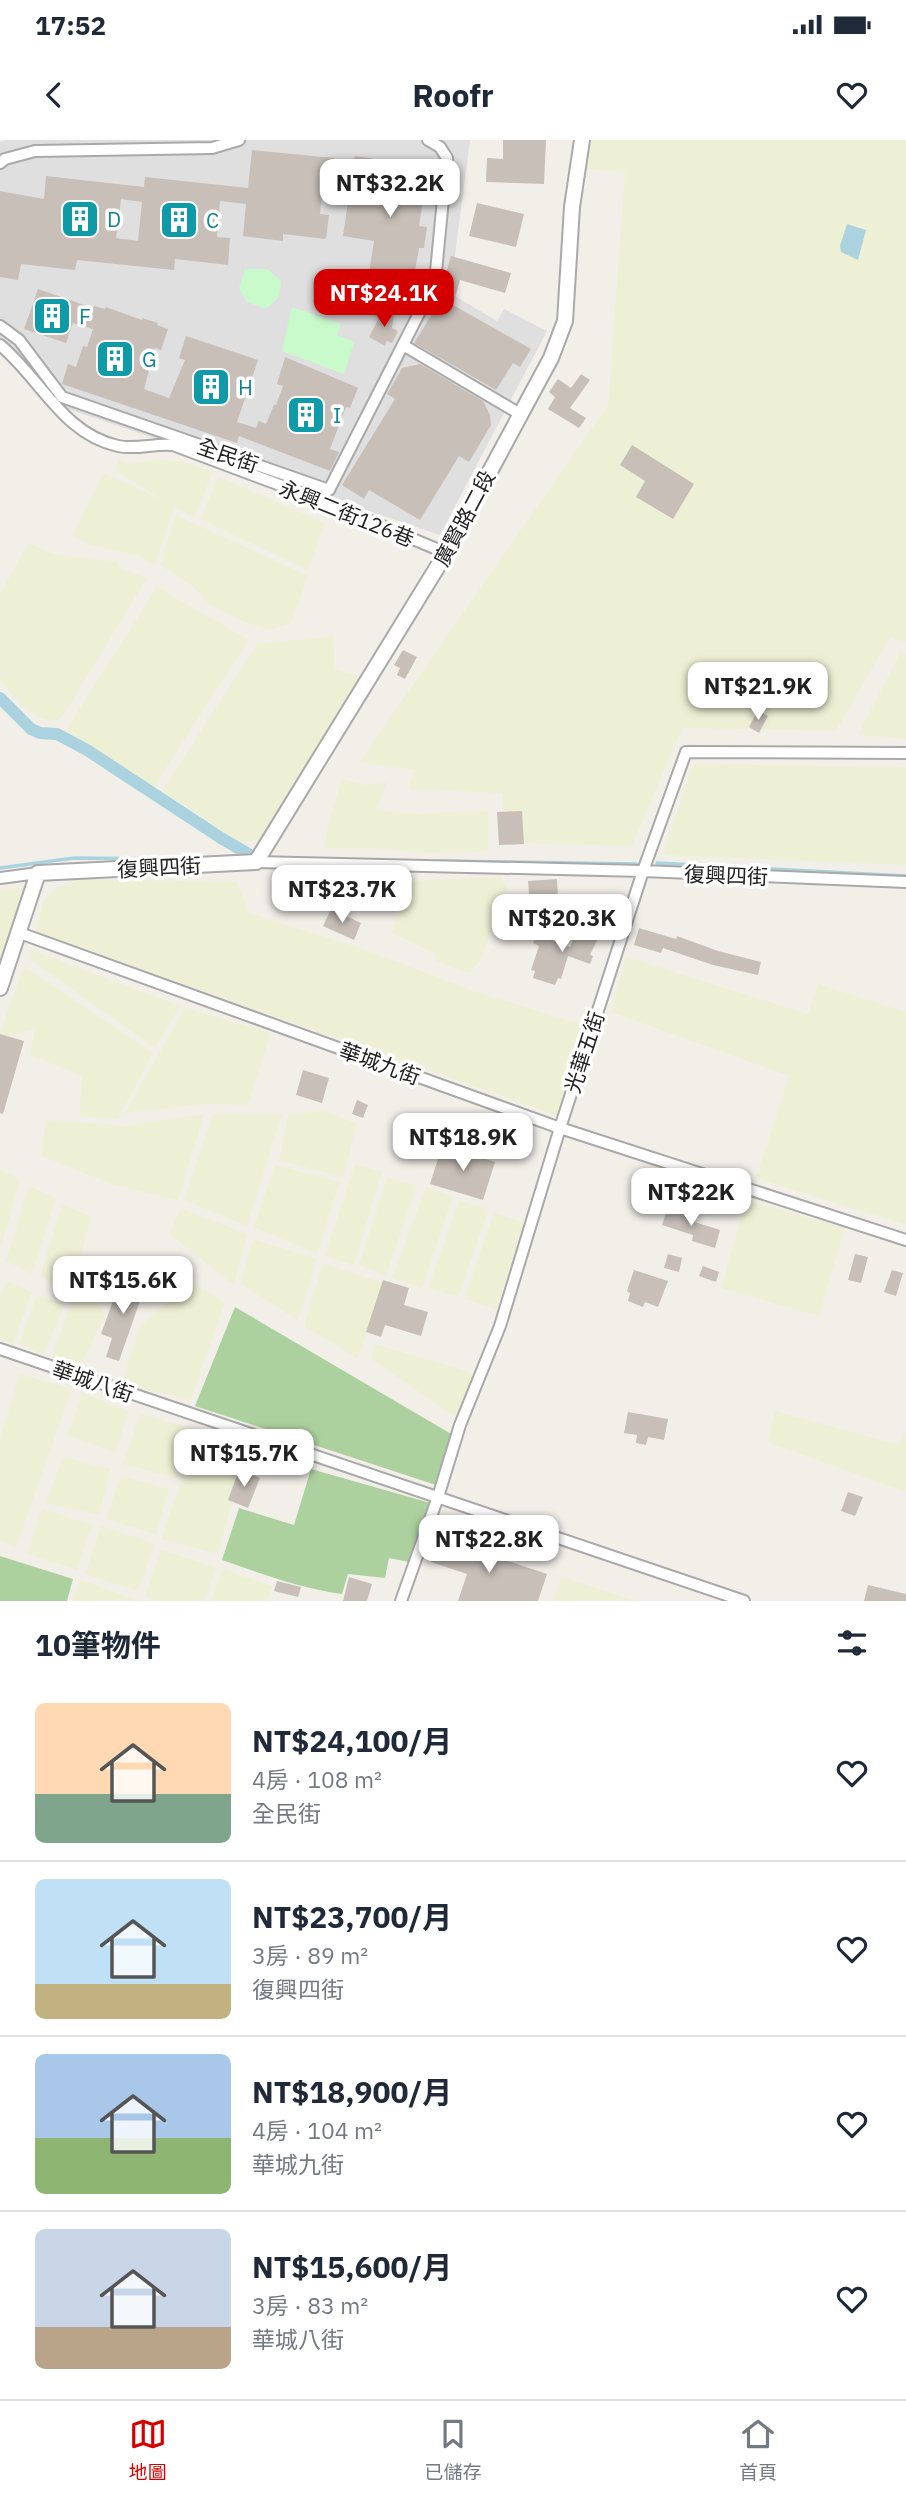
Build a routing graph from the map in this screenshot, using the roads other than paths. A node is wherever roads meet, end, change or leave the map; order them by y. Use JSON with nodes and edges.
{"nodes":[{"id":1,"x":239,"y":140,"type":"edge"},
{"id":2,"x":428,"y":140,"type":"edge"},
{"id":3,"x":582,"y":140,"type":"edge"},
{"id":4,"x":0,"y":163,"type":"edge"},
{"id":5,"x":0,"y":326,"type":"edge"},
{"id":6,"x":0,"y":345,"type":"edge"},
{"id":7,"x":403,"y":345,"type":"junction"},
{"id":8,"x":520,"y":414,"type":"junction"},
{"id":9,"x":446,"y":553,"type":"junction"},
{"id":10,"x":906,"y":753,"type":"edge"},
{"id":11,"x":256,"y":862,"type":"junction"},
{"id":12,"x":643,"y":871,"type":"junction"},
{"id":13,"x":38,"y":873,"type":"junction"},
{"id":14,"x":0,"y":878,"type":"edge"},
{"id":15,"x":906,"y":882,"type":"edge"},
{"id":16,"x":17,"y":932,"type":"junction"},
{"id":17,"x":0,"y":988,"type":"edge"},
{"id":18,"x":560,"y":1128,"type":"junction"},
{"id":19,"x":906,"y":1240,"type":"edge"},
{"id":20,"x":0,"y":1349,"type":"edge"},
{"id":21,"x":438,"y":1497,"type":"junction"},
{"id":22,"x":401,"y":1601,"type":"edge"},
{"id":23,"x":744,"y":1601,"type":"edge"}],
"edges":[{"from":1,"to":4,"type":"street"},
{"from":2,"to":7,"type":"street","name":"全民街"},
{"from":3,"to":8,"type":"street","name":"廣賢路二段"},
{"from":5,"to":7,"type":"street","name":"全民街"},
{"from":6,"to":9,"type":"street","name":"永興二街126巷"},
{"from":7,"to":8,"type":"street"},
{"from":8,"to":9,"type":"street","name":"廣賢路二段"},
{"from":9,"to":11,"type":"street","name":"廣賢路二段"},
{"from":10,"to":12,"type":"street","name":"光華五街"},
{"from":11,"to":12,"type":"street","name":"復興四街"},
{"from":11,"to":13,"type":"street","name":"復興四街"},
{"from":12,"to":15,"type":"street","name":"復興四街"},
{"from":12,"to":18,"type":"street","name":"光華五街"},
{"from":13,"to":14,"type":"street","name":"復興四街"},
{"from":13,"to":16,"type":"street"},
{"from":16,"to":17,"type":"street"},
{"from":16,"to":18,"type":"street","name":"華城九街"},
{"from":18,"to":19,"type":"street","name":"華城九街"},
{"from":18,"to":21,"type":"street","name":"光華五街"},
{"from":20,"to":21,"type":"street","name":"華城八街"},
{"from":21,"to":22,"type":"street","name":"光華五街"},
{"from":21,"to":23,"type":"street","name":"華城八街"}]}
